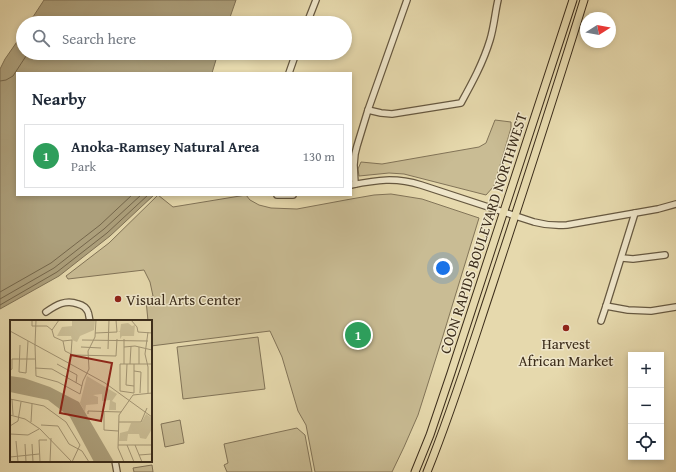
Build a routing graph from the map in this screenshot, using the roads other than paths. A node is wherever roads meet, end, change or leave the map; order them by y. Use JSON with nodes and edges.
{"nodes":[{"id":1,"x":316,"y":0,"type":"edge"},
{"id":2,"x":407,"y":0,"type":"edge"},
{"id":3,"x":498,"y":0,"type":"edge"},
{"id":4,"x":573,"y":0,"type":"edge"},
{"id":5,"x":584,"y":0,"type":"edge"},
{"id":6,"x":310,"y":16,"type":"edge"},
{"id":7,"x":294,"y":60,"type":"edge"},
{"id":8,"x":289,"y":72,"type":"edge"},
{"id":9,"x":368,"y":110,"type":"junction"},
{"id":10,"x":353,"y":184,"type":"edge"},
{"id":11,"x":676,"y":204,"type":"edge"},
{"id":12,"x":504,"y":212,"type":"junction"},
{"id":13,"x":635,"y":213,"type":"junction"},
{"id":14,"x":515,"y":216,"type":"junction"},
{"id":15,"x":665,"y":255,"type":"dead end"},
{"id":16,"x":622,"y":258,"type":"junction"},
{"id":17,"x":606,"y":306,"type":"junction"},
{"id":18,"x":676,"y":307,"type":"edge"},
{"id":19,"x":46,"y":312,"type":"dead end"},
{"id":20,"x":90,"y":320,"type":"edge"},
{"id":21,"x":601,"y":321,"type":"dead end"},
{"id":22,"x":115,"y":462,"type":"edge"},
{"id":23,"x":117,"y":472,"type":"edge"},
{"id":24,"x":415,"y":472,"type":"edge"},
{"id":25,"x":427,"y":472,"type":"edge"}],
"edges":[{"from":1,"to":6,"type":"street"},
{"from":2,"to":9,"type":"street"},
{"from":3,"to":9,"type":"street"},
{"from":4,"to":12,"type":"main road","name":"COON RAPIDS BOULEVARD NORTHWEST"},
{"from":5,"to":14,"type":"main road","name":"COON RAPIDS BOULEVARD NORTHWEST"},
{"from":7,"to":8,"type":"street"},
{"from":9,"to":10,"type":"street"},
{"from":10,"to":12,"type":"street"},
{"from":11,"to":13,"type":"street"},
{"from":12,"to":14,"type":"street"},
{"from":12,"to":24,"type":"main road","name":"COON RAPIDS BOULEVARD NORTHWEST"},
{"from":13,"to":14,"type":"street"},
{"from":13,"to":16,"type":"street"},
{"from":14,"to":25,"type":"main road","name":"COON RAPIDS BOULEVARD NORTHWEST"},
{"from":15,"to":16,"type":"street"},
{"from":16,"to":17,"type":"street"},
{"from":17,"to":18,"type":"street"},
{"from":17,"to":21,"type":"street"},
{"from":19,"to":20,"type":"street"},
{"from":22,"to":23,"type":"street"}]}
